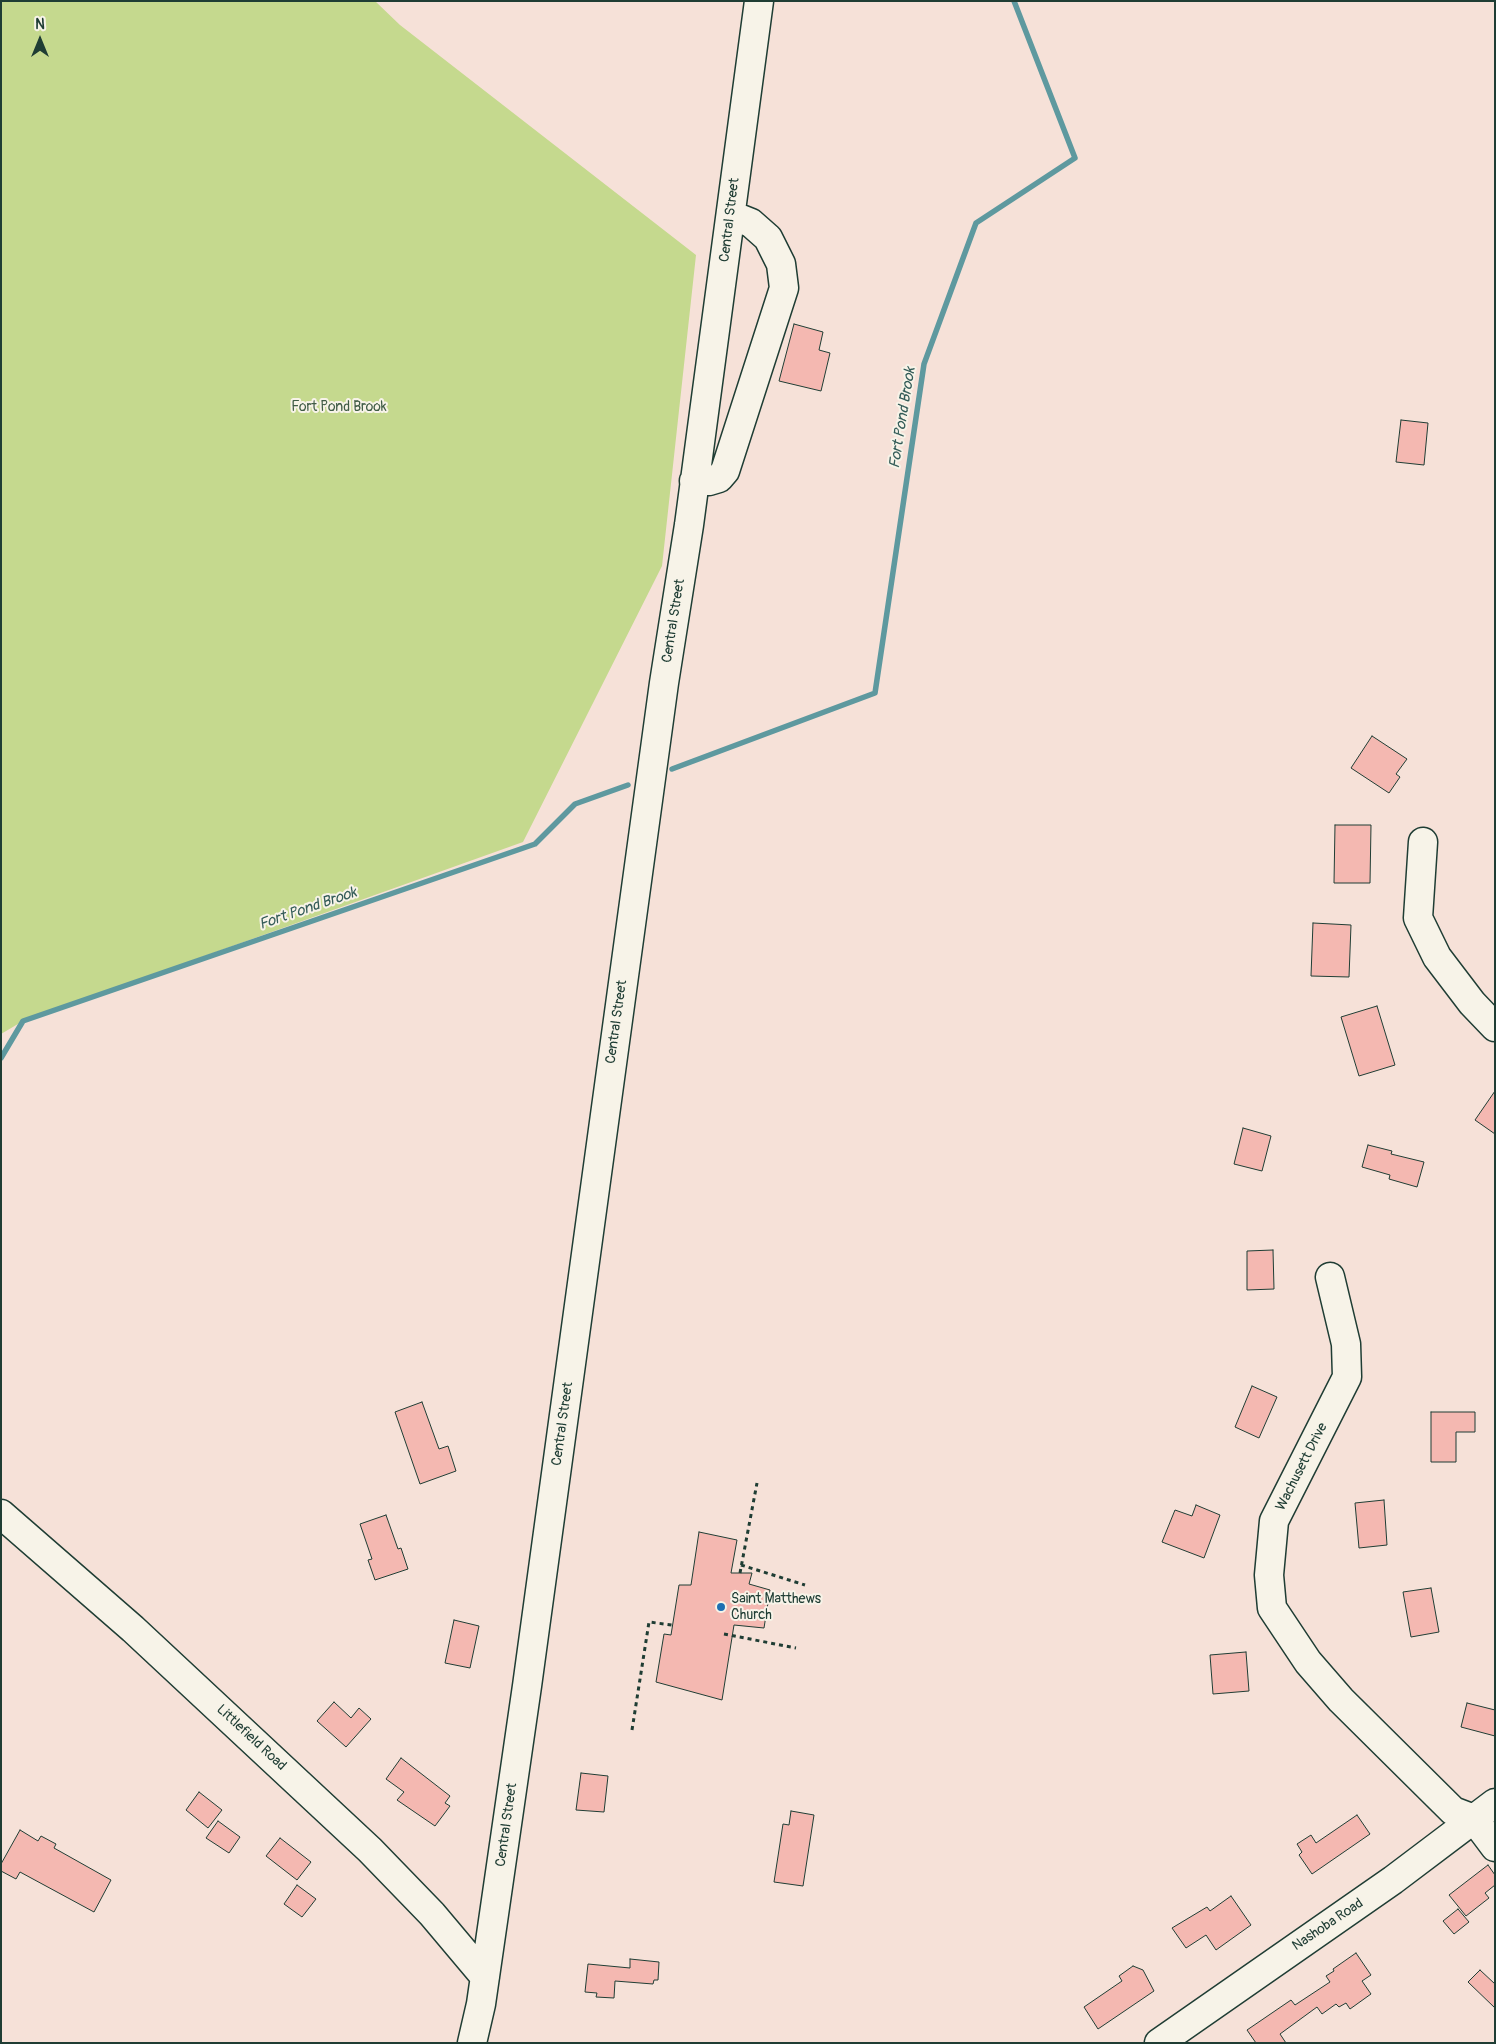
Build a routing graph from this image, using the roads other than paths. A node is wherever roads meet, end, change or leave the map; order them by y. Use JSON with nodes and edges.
{"nodes":[{"id":1,"x":759,"y":1,"type":"edge"},
{"id":2,"x":731,"y":215,"type":"junction"},
{"id":3,"x":694,"y":481,"type":"junction"},
{"id":4,"x":1423,"y":842,"type":"dead end"},
{"id":5,"x":1495,"y":1027,"type":"edge"},
{"id":6,"x":1330,"y":1277,"type":"dead end"},
{"id":7,"x":1,"y":1514,"type":"edge"},
{"id":8,"x":1484,"y":1811,"type":"edge"},
{"id":9,"x":1495,"y":1847,"type":"edge"},
{"id":10,"x":485,"y":1976,"type":"junction"},
{"id":11,"x":472,"y":2043,"type":"edge"},
{"id":12,"x":1159,"y":2043,"type":"edge"}],
"edges":[{"from":1,"to":2,"type":"street","name":"Central Street"},
{"from":2,"to":3,"type":"street","name":"Central Street"},
{"from":2,"to":3,"type":"street"},
{"from":3,"to":10,"type":"street","name":"Central Street"},
{"from":4,"to":5,"type":"street"},
{"from":6,"to":8,"type":"street","name":"Wachusett Drive"},
{"from":7,"to":10,"type":"street","name":"Littlefield Road"},
{"from":8,"to":9,"type":"street"},
{"from":8,"to":12,"type":"street","name":"Nashoba Road"},
{"from":10,"to":11,"type":"street","name":"Central Street"}]}
